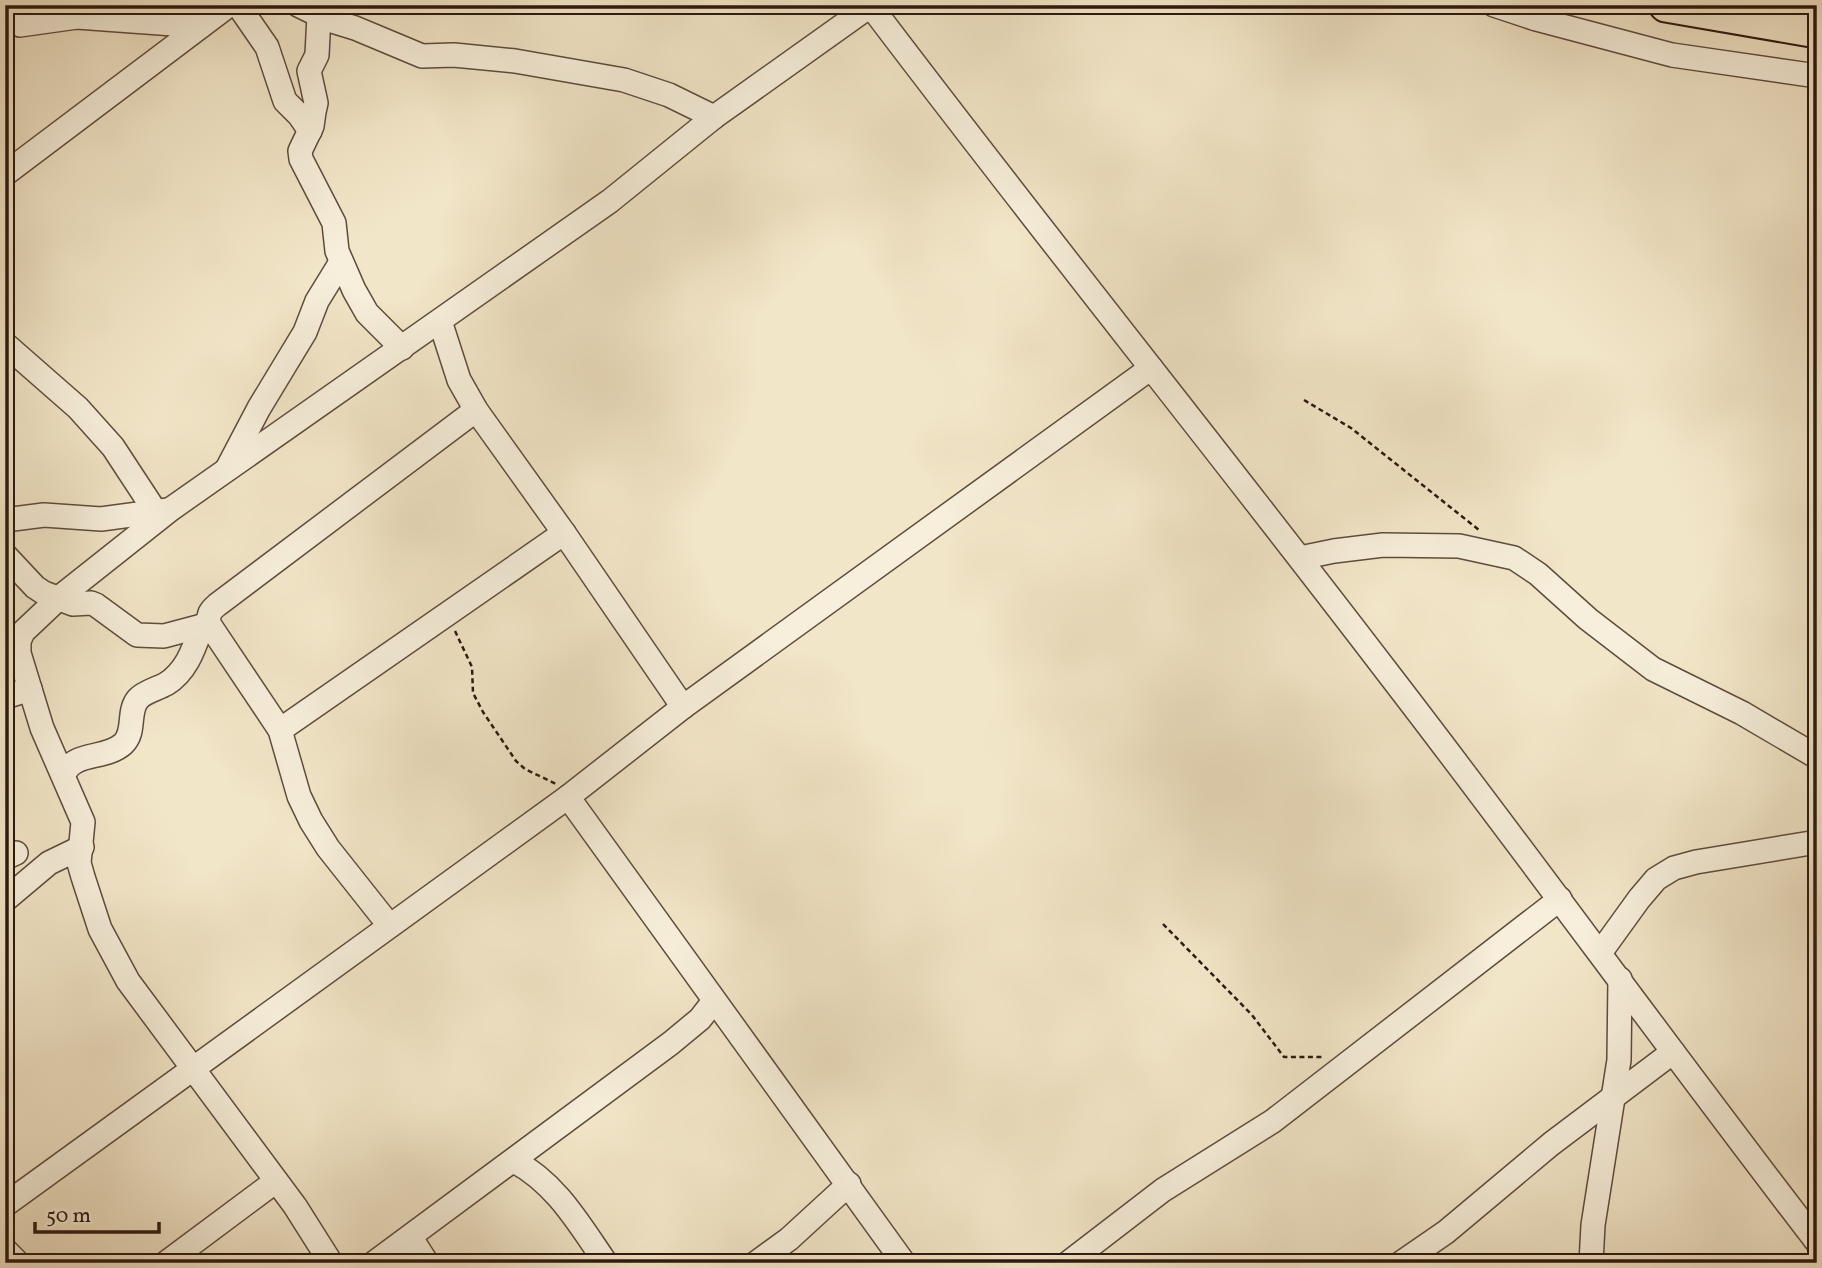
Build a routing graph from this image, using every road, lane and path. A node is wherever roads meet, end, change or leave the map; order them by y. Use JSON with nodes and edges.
{"nodes":[{"id":1,"x":229,"y":5,"type":"edge"},
{"id":2,"x":238,"y":5,"type":"edge"},
{"id":3,"x":870,"y":5,"type":"edge"},
{"id":4,"x":1494,"y":5,"type":"edge"},
{"id":5,"x":1666,"y":5,"type":"edge"},
{"id":6,"x":5,"y":10,"type":"edge"},
{"id":7,"x":308,"y":10,"type":"edge"},
{"id":8,"x":201,"y":26,"type":"junction"},
{"id":9,"x":1817,"y":31,"type":"edge"},
{"id":10,"x":1817,"y":76,"type":"edge"},
{"id":11,"x":714,"y":117,"type":"junction"},
{"id":12,"x":310,"y":131,"type":"junction"},
{"id":13,"x":5,"y":174,"type":"edge"},
{"id":14,"x":341,"y":262,"type":"junction"},
{"id":15,"x":440,"y":321,"type":"junction"},
{"id":16,"x":5,"y":344,"type":"edge"},
{"id":17,"x":401,"y":348,"type":"junction"},
{"id":18,"x":1151,"y":368,"type":"junction"},
{"id":19,"x":1304,"y":400,"type":"dead end"},
{"id":20,"x":475,"y":410,"type":"junction"},
{"id":21,"x":227,"y":470,"type":"junction"},
{"id":22,"x":163,"y":510,"type":"junction"},
{"id":23,"x":5,"y":520,"type":"edge"},
{"id":24,"x":564,"y":533,"type":"junction"},
{"id":25,"x":1497,"y":552,"type":"junction"},
{"id":26,"x":5,"y":555,"type":"edge"},
{"id":27,"x":1300,"y":558,"type":"junction"},
{"id":28,"x":60,"y":597,"type":"junction"},
{"id":29,"x":447,"y":615,"type":"junction"},
{"id":30,"x":205,"y":625,"type":"junction"},
{"id":31,"x":30,"y":689,"type":"junction"},
{"id":32,"x":5,"y":697,"type":"edge"},
{"id":33,"x":682,"y":707,"type":"junction"},
{"id":34,"x":280,"y":730,"type":"junction"},
{"id":35,"x":1817,"y":757,"type":"edge"},
{"id":36,"x":64,"y":774,"type":"junction"},
{"id":37,"x":571,"y":794,"type":"junction"},
{"id":38,"x":1817,"y":842,"type":"edge"},
{"id":39,"x":82,"y":847,"type":"junction"},
{"id":40,"x":1560,"y":899,"type":"junction"},
{"id":41,"x":5,"y":900,"type":"edge"},
{"id":42,"x":1163,"y":924,"type":"dead end"},
{"id":43,"x":389,"y":925,"type":"junction"},
{"id":44,"x":1600,"y":953,"type":"junction"},
{"id":45,"x":1620,"y":979,"type":"junction"},
{"id":46,"x":714,"y":1001,"type":"junction"},
{"id":47,"x":1673,"y":1052,"type":"junction"},
{"id":48,"x":1349,"y":1062,"type":"junction"},
{"id":49,"x":193,"y":1068,"type":"junction"},
{"id":50,"x":1613,"y":1097,"type":"junction"},
{"id":51,"x":514,"y":1161,"type":"junction"},
{"id":52,"x":276,"y":1181,"type":"junction"},
{"id":53,"x":849,"y":1184,"type":"junction"},
{"id":54,"x":5,"y":1205,"type":"edge"},
{"id":55,"x":411,"y":1238,"type":"junction"},
{"id":56,"x":1817,"y":1242,"type":"edge"},
{"id":57,"x":5,"y":1250,"type":"edge"},
{"id":58,"x":334,"y":1261,"type":"edge"},
{"id":59,"x":18,"y":1263,"type":"edge"},
{"id":60,"x":166,"y":1263,"type":"edge"},
{"id":61,"x":374,"y":1263,"type":"edge"},
{"id":62,"x":427,"y":1263,"type":"edge"},
{"id":63,"x":606,"y":1263,"type":"edge"},
{"id":64,"x":756,"y":1263,"type":"edge"},
{"id":65,"x":904,"y":1263,"type":"edge"},
{"id":66,"x":1068,"y":1263,"type":"edge"},
{"id":67,"x":1401,"y":1263,"type":"edge"},
{"id":68,"x":1591,"y":1263,"type":"edge"}],
"edges":[{"from":1,"to":8,"type":"street"},
{"from":2,"to":12,"type":"street"},
{"from":3,"to":11,"type":"street"},
{"from":3,"to":18,"type":"street"},
{"from":4,"to":10,"type":"street"},
{"from":5,"to":9,"type":"highway"},
{"from":6,"to":8,"type":"street"},
{"from":7,"to":11,"type":"street"},
{"from":7,"to":12,"type":"street"},
{"from":8,"to":13,"type":"street"},
{"from":11,"to":15,"type":"street"},
{"from":12,"to":14,"type":"street"},
{"from":14,"to":17,"type":"street"},
{"from":14,"to":21,"type":"street"},
{"from":15,"to":17,"type":"street"},
{"from":15,"to":20,"type":"street"},
{"from":16,"to":22,"type":"street"},
{"from":17,"to":21,"type":"street"},
{"from":18,"to":27,"type":"street"},
{"from":18,"to":33,"type":"street"},
{"from":19,"to":25,"type":"path"},
{"from":20,"to":24,"type":"street"},
{"from":20,"to":30,"type":"street"},
{"from":21,"to":22,"type":"street"},
{"from":22,"to":23,"type":"street"},
{"from":22,"to":28,"type":"street"},
{"from":24,"to":29,"type":"street"},
{"from":24,"to":33,"type":"street"},
{"from":25,"to":27,"type":"street"},
{"from":25,"to":35,"type":"street"},
{"from":26,"to":28,"type":"street"},
{"from":27,"to":40,"type":"street"},
{"from":28,"to":30,"type":"street"},
{"from":28,"to":31,"type":"street"},
{"from":29,"to":34,"type":"street"},
{"from":29,"to":37,"type":"path"},
{"from":30,"to":34,"type":"street"},
{"from":30,"to":36,"type":"street"},
{"from":31,"to":32,"type":"street"},
{"from":31,"to":36,"type":"street"},
{"from":33,"to":37,"type":"street"},
{"from":34,"to":43,"type":"street"},
{"from":36,"to":39,"type":"street"},
{"from":37,"to":43,"type":"street"},
{"from":37,"to":46,"type":"street"},
{"from":38,"to":44,"type":"street"},
{"from":39,"to":41,"type":"street"},
{"from":39,"to":49,"type":"street"},
{"from":40,"to":44,"type":"street"},
{"from":40,"to":48,"type":"street"},
{"from":42,"to":48,"type":"path"},
{"from":43,"to":49,"type":"street"},
{"from":44,"to":45,"type":"street"},
{"from":45,"to":47,"type":"street"},
{"from":45,"to":50,"type":"street"},
{"from":46,"to":51,"type":"street"},
{"from":46,"to":53,"type":"street"},
{"from":47,"to":50,"type":"street"},
{"from":47,"to":56,"type":"street"},
{"from":48,"to":66,"type":"street"},
{"from":49,"to":52,"type":"street"},
{"from":49,"to":54,"type":"street"},
{"from":50,"to":67,"type":"street"},
{"from":50,"to":68,"type":"street"},
{"from":51,"to":55,"type":"street"},
{"from":51,"to":63,"type":"street"},
{"from":52,"to":58,"type":"street"},
{"from":52,"to":60,"type":"street"},
{"from":53,"to":64,"type":"street"},
{"from":53,"to":65,"type":"street"},
{"from":55,"to":61,"type":"street"},
{"from":55,"to":62,"type":"street"},
{"from":57,"to":59,"type":"street"}]}
